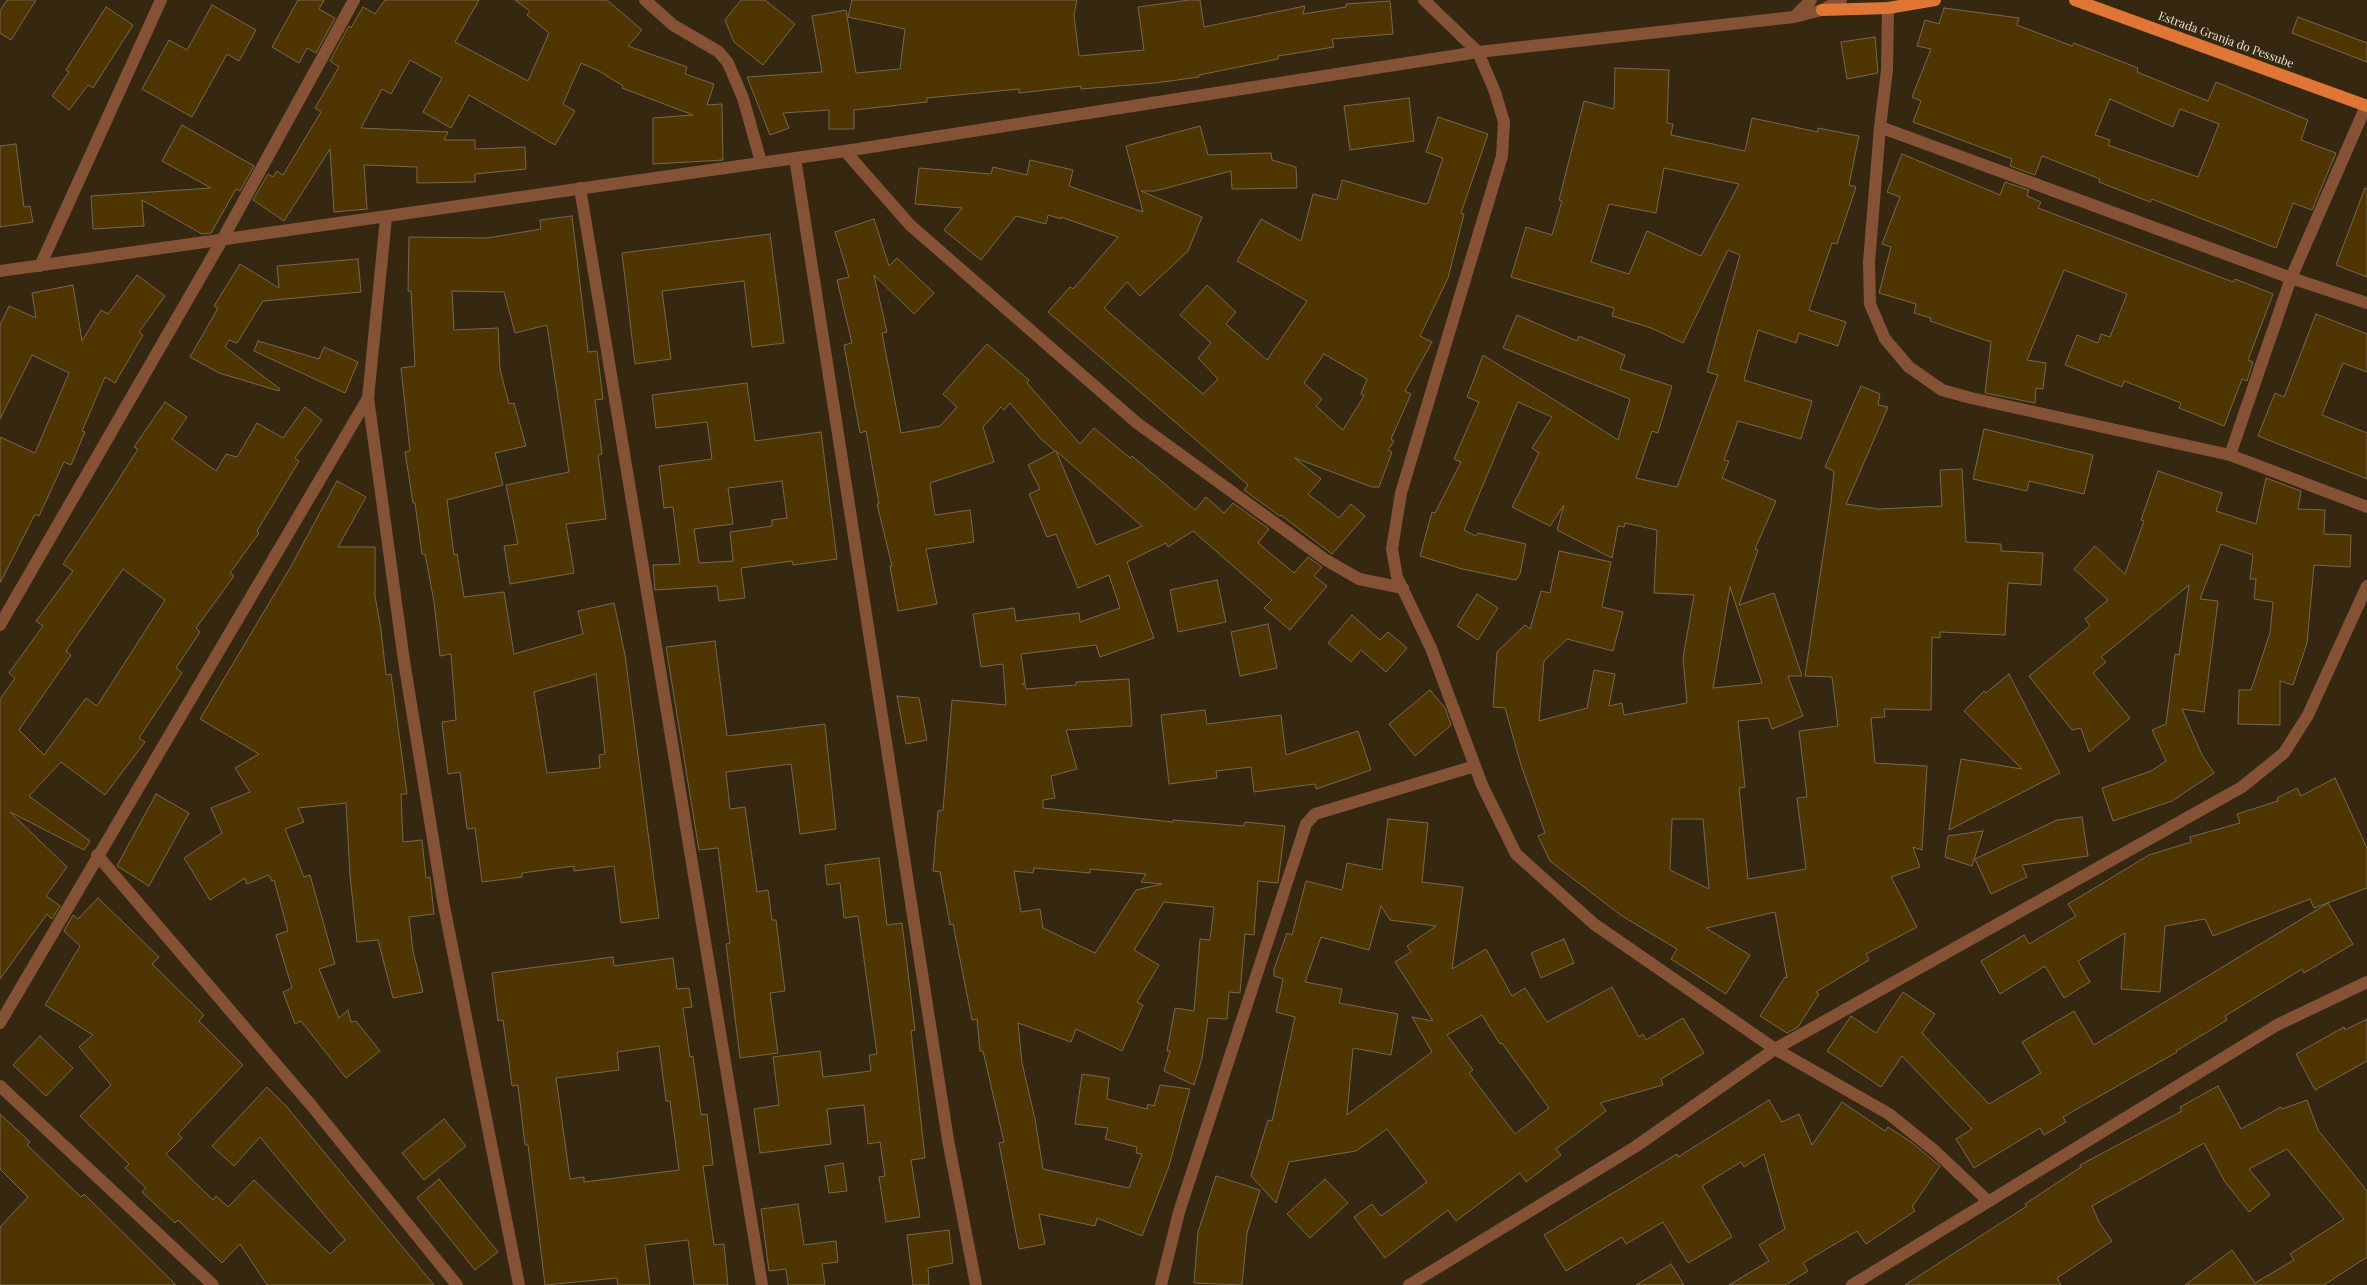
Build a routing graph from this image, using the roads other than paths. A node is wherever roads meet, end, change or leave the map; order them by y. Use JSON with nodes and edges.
{"nodes":[{"id":1,"x":161,"y":0,"type":"edge"},
{"id":2,"x":354,"y":0,"type":"edge"},
{"id":3,"x":644,"y":0,"type":"edge"},
{"id":4,"x":1424,"y":0,"type":"edge"},
{"id":5,"x":1811,"y":0,"type":"edge"},
{"id":6,"x":1840,"y":0,"type":"edge"},
{"id":7,"x":1935,"y":0,"type":"edge"},
{"id":8,"x":2075,"y":0,"type":"edge"},
{"id":9,"x":1888,"y":8,"type":"junction"},
{"id":10,"x":1822,"y":10,"type":"junction"},
{"id":11,"x":1794,"y":17,"type":"junction"},
{"id":12,"x":1478,"y":52,"type":"junction"},
{"id":13,"x":2367,"y":106,"type":"edge"},
{"id":14,"x":1880,"y":126,"type":"junction"},
{"id":15,"x":845,"y":151,"type":"junction"},
{"id":16,"x":795,"y":158,"type":"junction"},
{"id":17,"x":761,"y":162,"type":"junction"},
{"id":18,"x":580,"y":188,"type":"junction"},
{"id":19,"x":386,"y":218,"type":"junction"},
{"id":20,"x":222,"y":240,"type":"junction"},
{"id":21,"x":40,"y":266,"type":"junction"},
{"id":22,"x":0,"y":272,"type":"edge"},
{"id":23,"x":2292,"y":278,"type":"junction"},
{"id":24,"x":2367,"y":303,"type":"edge"},
{"id":25,"x":368,"y":398,"type":"junction"},
{"id":26,"x":2230,"y":455,"type":"junction"},
{"id":27,"x":2367,"y":507,"type":"edge"},
{"id":28,"x":2367,"y":586,"type":"edge"},
{"id":29,"x":1403,"y":588,"type":"junction"},
{"id":30,"x":0,"y":625,"type":"edge"},
{"id":31,"x":1475,"y":766,"type":"junction"},
{"id":32,"x":97,"y":855,"type":"junction"},
{"id":33,"x":2367,"y":982,"type":"edge"},
{"id":34,"x":0,"y":1023,"type":"edge"},
{"id":35,"x":1775,"y":1049,"type":"junction"},
{"id":36,"x":0,"y":1086,"type":"edge"},
{"id":37,"x":1988,"y":1201,"type":"junction"},
{"id":38,"x":213,"y":1285,"type":"edge"},
{"id":39,"x":456,"y":1285,"type":"edge"},
{"id":40,"x":519,"y":1285,"type":"edge"},
{"id":41,"x":762,"y":1285,"type":"edge"},
{"id":42,"x":976,"y":1285,"type":"edge"},
{"id":43,"x":1161,"y":1285,"type":"edge"},
{"id":44,"x":1409,"y":1285,"type":"edge"},
{"id":45,"x":1852,"y":1285,"type":"edge"}],
"edges":[{"from":1,"to":21,"type":"street"},
{"from":2,"to":20,"type":"street"},
{"from":3,"to":17,"type":"street"},
{"from":4,"to":12,"type":"street"},
{"from":5,"to":11,"type":"street"},
{"from":6,"to":10,"type":"street"},
{"from":7,"to":9,"type":"main road"},
{"from":8,"to":13,"type":"main road","name":"Estrada Granja do Pessube"},
{"from":9,"to":10,"type":"main road"},
{"from":9,"to":14,"type":"street"},
{"from":10,"to":11,"type":"street"},
{"from":11,"to":12,"type":"street"},
{"from":12,"to":15,"type":"street"},
{"from":12,"to":29,"type":"street"},
{"from":13,"to":23,"type":"street"},
{"from":14,"to":23,"type":"street"},
{"from":14,"to":26,"type":"street"},
{"from":15,"to":16,"type":"street"},
{"from":15,"to":29,"type":"street"},
{"from":16,"to":17,"type":"street"},
{"from":16,"to":42,"type":"street"},
{"from":17,"to":18,"type":"street"},
{"from":18,"to":19,"type":"street"},
{"from":18,"to":41,"type":"street"},
{"from":19,"to":20,"type":"street"},
{"from":19,"to":25,"type":"street"},
{"from":20,"to":21,"type":"street"},
{"from":20,"to":30,"type":"street"},
{"from":21,"to":22,"type":"street"},
{"from":23,"to":24,"type":"street"},
{"from":23,"to":26,"type":"street"},
{"from":25,"to":32,"type":"street"},
{"from":25,"to":40,"type":"street"},
{"from":26,"to":27,"type":"street"},
{"from":28,"to":35,"type":"street"},
{"from":29,"to":31,"type":"street"},
{"from":31,"to":35,"type":"street"},
{"from":31,"to":43,"type":"street"},
{"from":32,"to":34,"type":"street"},
{"from":32,"to":39,"type":"street"},
{"from":33,"to":37,"type":"street"},
{"from":35,"to":37,"type":"street"},
{"from":35,"to":44,"type":"street"},
{"from":36,"to":38,"type":"street"},
{"from":37,"to":45,"type":"street"}]}
